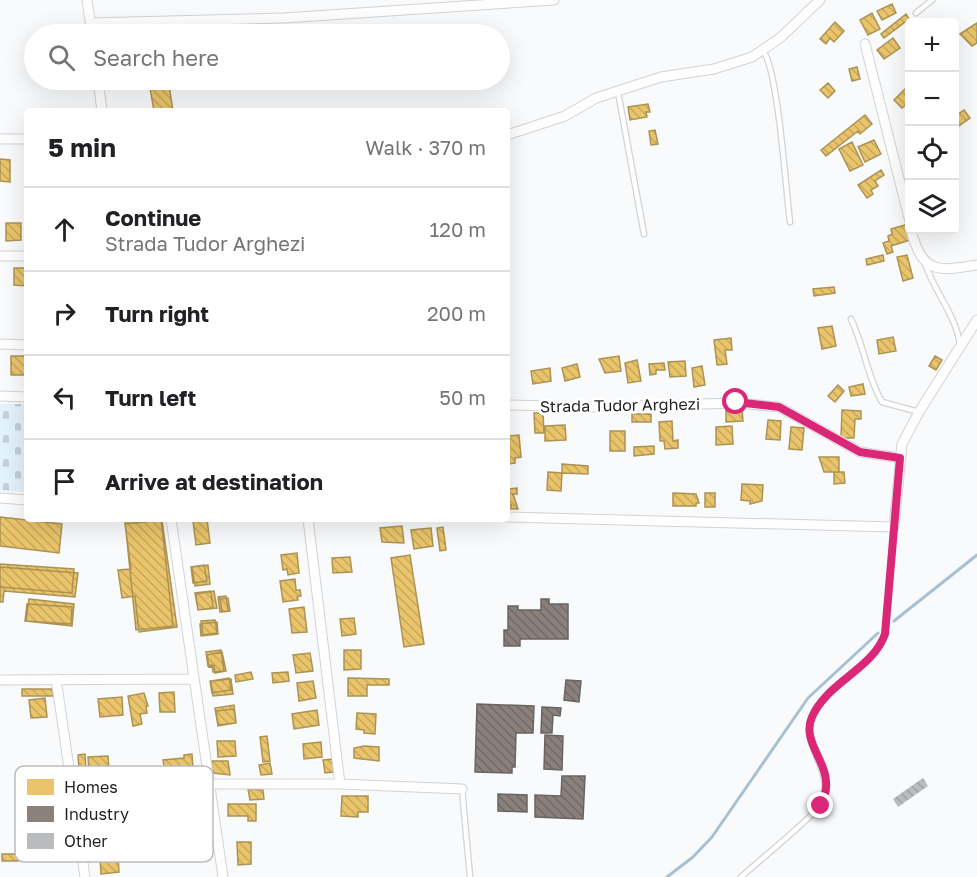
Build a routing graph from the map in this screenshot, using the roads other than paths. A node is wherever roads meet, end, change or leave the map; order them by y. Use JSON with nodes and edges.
{"nodes":[{"id":1,"x":87,"y":0,"type":"edge"},
{"id":2,"x":554,"y":0,"type":"edge"},
{"id":3,"x":820,"y":0,"type":"edge"},
{"id":4,"x":932,"y":0,"type":"edge"},
{"id":5,"x":916,"y":12,"type":"dead end"},
{"id":6,"x":90,"y":23,"type":"joint"},
{"id":7,"x":865,"y":44,"type":"dead end"},
{"id":8,"x":763,"y":51,"type":"junction"},
{"id":9,"x":99,"y":90,"type":"edge"},
{"id":10,"x":618,"y":91,"type":"junction"},
{"id":11,"x":102,"y":108,"type":"edge"},
{"id":12,"x":510,"y":134,"type":"edge"},
{"id":13,"x":0,"y":139,"type":"edge"},
{"id":14,"x":24,"y":139,"type":"edge"},
{"id":15,"x":905,"y":206,"type":"edge"},
{"id":16,"x":790,"y":222,"type":"dead end"},
{"id":17,"x":644,"y":234,"type":"dead end"},
{"id":18,"x":912,"y":234,"type":"edge"},
{"id":19,"x":0,"y":256,"type":"edge"},
{"id":20,"x":24,"y":256,"type":"edge"},
{"id":21,"x":925,"y":263,"type":"junction"},
{"id":22,"x":977,"y":265,"type":"edge"},
{"id":23,"x":850,"y":319,"type":"dead end"},
{"id":24,"x":977,"y":320,"type":"edge"},
{"id":25,"x":0,"y":344,"type":"edge"},
{"id":26,"x":24,"y":345,"type":"edge"},
{"id":27,"x":960,"y":347,"type":"junction"},
{"id":28,"x":0,"y":396,"type":"edge"},
{"id":29,"x":24,"y":397,"type":"edge"},
{"id":30,"x":510,"y":405,"type":"edge"},
{"id":31,"x":919,"y":412,"type":"junction"},
{"id":32,"x":900,"y":458,"type":"junction"},
{"id":33,"x":0,"y":498,"type":"edge"},
{"id":34,"x":24,"y":500,"type":"edge"},
{"id":35,"x":510,"y":517,"type":"edge"},
{"id":36,"x":171,"y":522,"type":"edge"},
{"id":37,"x":308,"y":522,"type":"edge"},
{"id":38,"x":894,"y":527,"type":"junction"},
{"id":39,"x":56,"y":679,"type":"junction"},
{"id":40,"x":193,"y":679,"type":"junction"},
{"id":41,"x":0,"y":680,"type":"edge"},
{"id":42,"x":69,"y":766,"type":"edge"},
{"id":43,"x":205,"y":766,"type":"edge"},
{"id":44,"x":213,"y":784,"type":"edge"},
{"id":45,"x":340,"y":784,"type":"junction"},
{"id":46,"x":462,"y":789,"type":"joint"},
{"id":47,"x":213,"y":813,"type":"edge"},
{"id":48,"x":83,"y":862,"type":"edge"},
{"id":49,"x":85,"y":877,"type":"edge"},
{"id":50,"x":224,"y":877,"type":"edge"},
{"id":51,"x":470,"y":877,"type":"edge"},
{"id":52,"x":741,"y":877,"type":"edge"}],
"edges":[{"from":1,"to":6,"type":"street"},
{"from":2,"to":6,"type":"street"},
{"from":3,"to":8,"type":"street"},
{"from":4,"to":5,"type":"lane"},
{"from":7,"to":15,"type":"street"},
{"from":8,"to":10,"type":"street"},
{"from":8,"to":16,"type":"lane"},
{"from":9,"to":11,"type":"street"},
{"from":10,"to":12,"type":"street"},
{"from":10,"to":17,"type":"lane"},
{"from":13,"to":14,"type":"street"},
{"from":18,"to":21,"type":"street"},
{"from":19,"to":20,"type":"street"},
{"from":21,"to":22,"type":"street"},
{"from":21,"to":27,"type":"lane"},
{"from":23,"to":31,"type":"lane"},
{"from":24,"to":27,"type":"street"},
{"from":25,"to":26,"type":"street"},
{"from":27,"to":31,"type":"street"},
{"from":28,"to":29,"type":"street"},
{"from":30,"to":32,"type":"street","name":"Strada Tudor Arghezi"},
{"from":31,"to":32,"type":"street"},
{"from":32,"to":38,"type":"street"},
{"from":33,"to":34,"type":"street"},
{"from":35,"to":38,"type":"street"},
{"from":36,"to":40,"type":"street"},
{"from":37,"to":45,"type":"street"},
{"from":38,"to":52,"type":"lane"},
{"from":39,"to":40,"type":"street"},
{"from":39,"to":41,"type":"street"},
{"from":39,"to":42,"type":"street"},
{"from":40,"to":43,"type":"street"},
{"from":44,"to":45,"type":"street"},
{"from":45,"to":46,"type":"street"},
{"from":46,"to":51,"type":"lane"},
{"from":47,"to":50,"type":"street"},
{"from":48,"to":49,"type":"street"}]}
